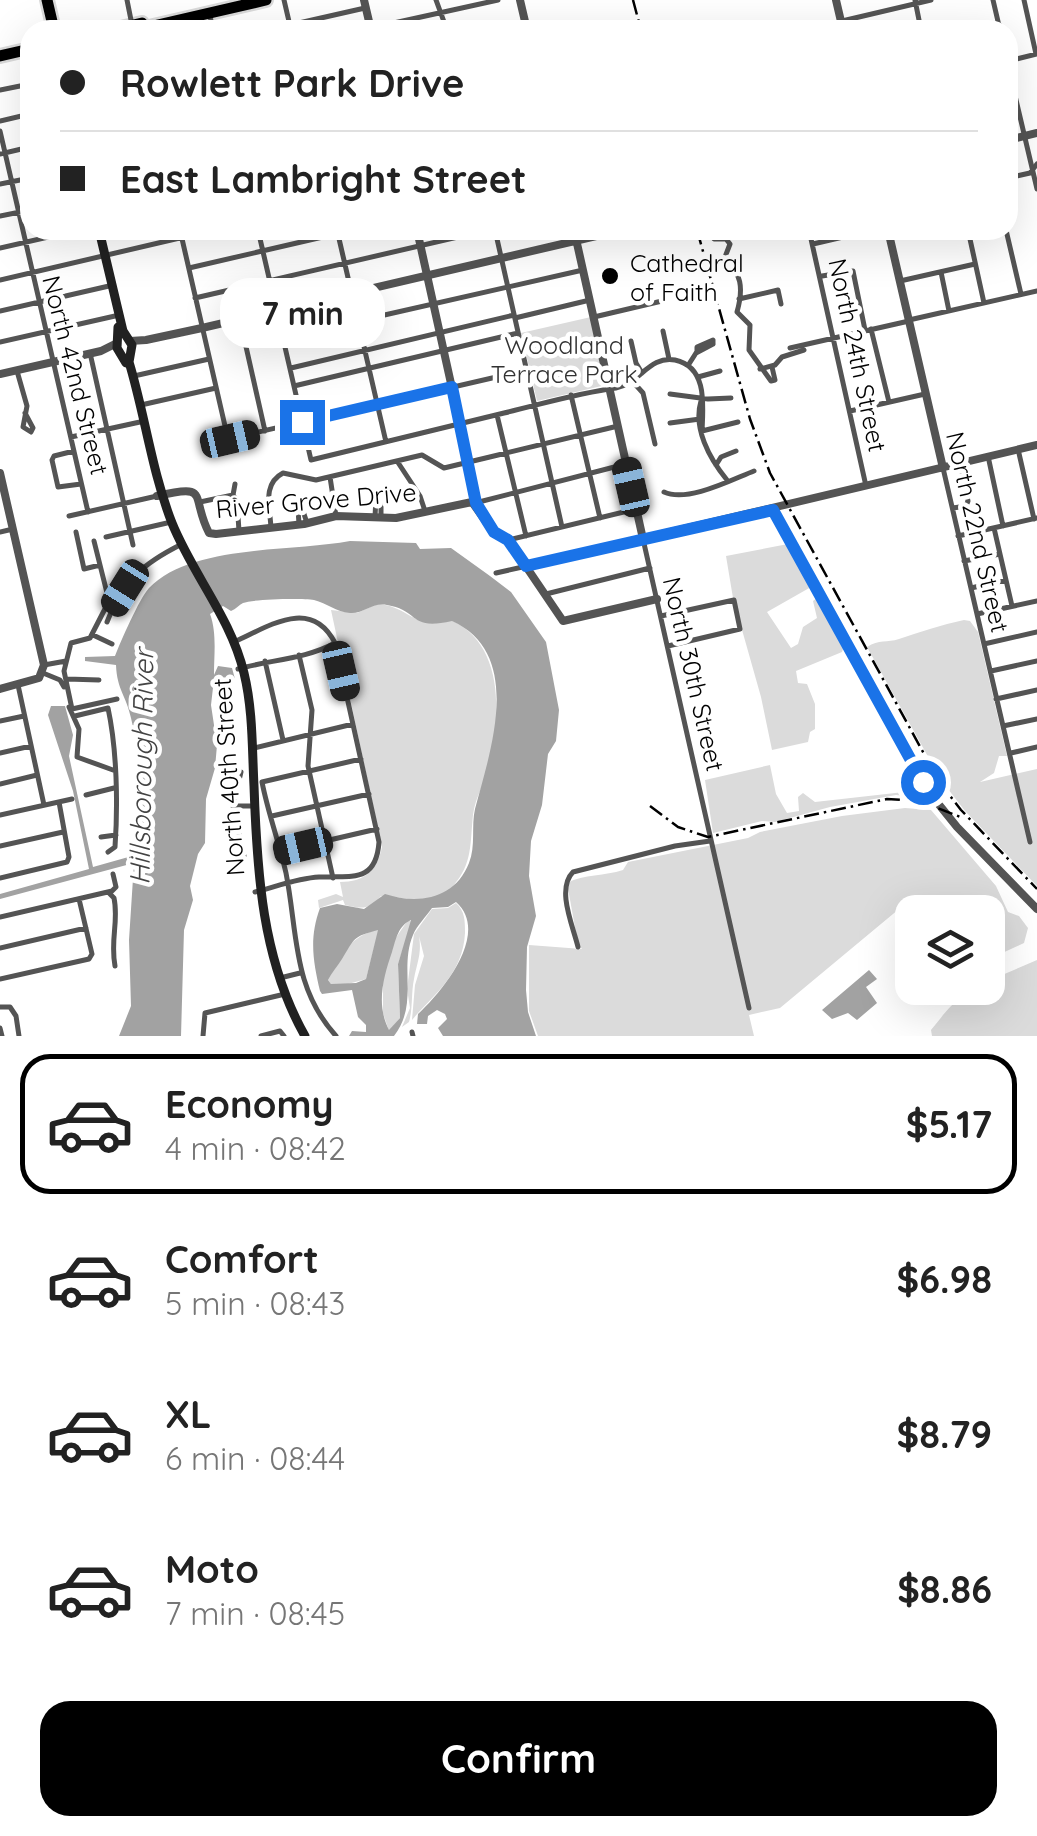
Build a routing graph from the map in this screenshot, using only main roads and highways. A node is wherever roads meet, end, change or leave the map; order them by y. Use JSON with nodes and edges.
{"nodes":[{"id":1,"x":242,"y":0,"type":"edge"},
{"id":2,"x":266,"y":0,"type":"edge"},
{"id":3,"x":209,"y":9,"type":"junction"},
{"id":4,"x":168,"y":20,"type":"edge"},
{"id":5,"x":100,"y":240,"type":"edge"},
{"id":6,"x":104,"y":255,"type":"junction"},
{"id":7,"x":124,"y":345,"type":"junction"},
{"id":8,"x":133,"y":394,"type":"junction"},
{"id":9,"x":140,"y":404,"type":"junction"},
{"id":10,"x":160,"y":495,"type":"junction"},
{"id":11,"x":180,"y":545,"type":"junction"},
{"id":12,"x":217,"y":612,"type":"junction"},
{"id":13,"x":240,"y":668,"type":"junction"},
{"id":14,"x":251,"y":777,"type":"junction"},
{"id":15,"x":267,"y":946,"type":"junction"},
{"id":16,"x":283,"y":995,"type":"junction"},
{"id":17,"x":301,"y":1036,"type":"edge"}],
"edges":[{"from":1,"to":3,"type":"main road"},
{"from":2,"to":3,"type":"main road"},
{"from":3,"to":4,"type":"main road"},
{"from":5,"to":6,"type":"main road","name":"North 40th Street"},
{"from":6,"to":7,"type":"main road","name":"North 40th Street"},
{"from":6,"to":7,"type":"main road","name":"North 40th Street"},
{"from":7,"to":8,"type":"main road","name":"North 40th Street"},
{"from":7,"to":9,"type":"main road","name":"North 40th Street"},
{"from":8,"to":9,"type":"main road"},
{"from":8,"to":10,"type":"main road","name":"North 40th Street"},
{"from":9,"to":10,"type":"main road","name":"North 40th Street"},
{"from":10,"to":11,"type":"main road","name":"North 40th Street"},
{"from":10,"to":11,"type":"main road","name":"North 40th Street"},
{"from":11,"to":12,"type":"main road","name":"North 40th Street"},
{"from":12,"to":13,"type":"main road","name":"North 40th Street"},
{"from":12,"to":13,"type":"main road","name":"North 40th Street"},
{"from":13,"to":14,"type":"main road","name":"North 40th Street"},
{"from":13,"to":14,"type":"main road","name":"North 40th Street"},
{"from":14,"to":15,"type":"main road","name":"North 40th Street"},
{"from":15,"to":16,"type":"main road","name":"North 40th Street"},
{"from":15,"to":16,"type":"main road","name":"North 40th Street"},
{"from":16,"to":17,"type":"main road","name":"North 40th Street"}]}
